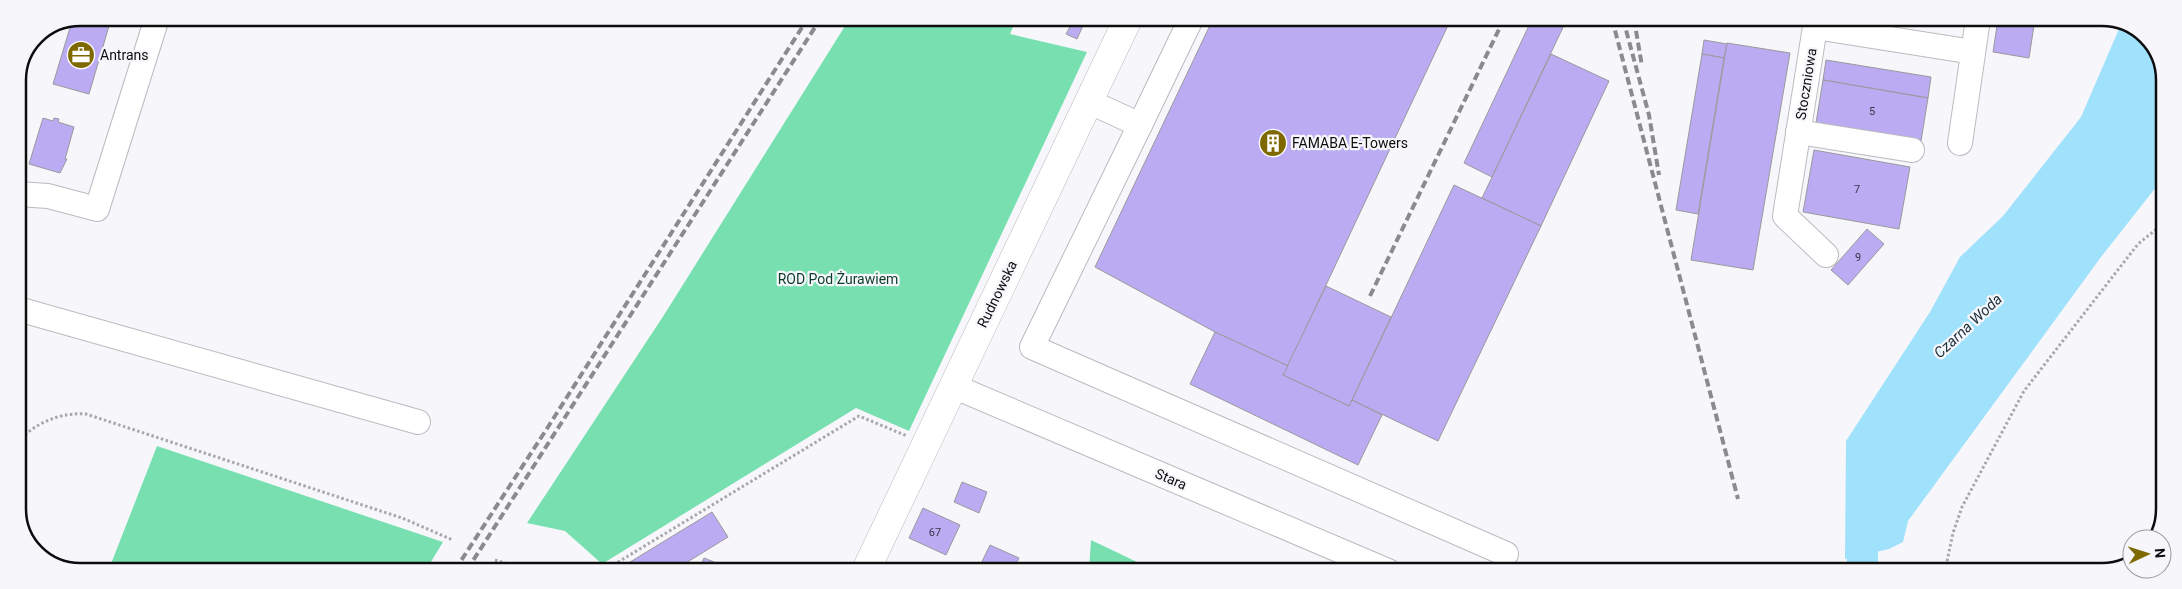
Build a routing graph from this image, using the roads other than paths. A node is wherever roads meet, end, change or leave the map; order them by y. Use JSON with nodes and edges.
{"nodes":[{"id":1,"x":154,"y":26,"type":"edge"},
{"id":2,"x":1124,"y":26,"type":"edge"},
{"id":3,"x":1188,"y":26,"type":"edge"},
{"id":4,"x":1977,"y":26,"type":"edge"},
{"id":5,"x":1973,"y":52,"type":"junction"},
{"id":6,"x":1090,"y":102,"type":"junction"},
{"id":7,"x":1140,"y":125,"type":"junction"},
{"id":8,"x":1798,"y":132,"type":"junction"},
{"id":9,"x":1960,"y":143,"type":"dead end"},
{"id":10,"x":1912,"y":150,"type":"dead end"},
{"id":11,"x":26,"y":195,"type":"edge"},
{"id":12,"x":1826,"y":254,"type":"dead end"},
{"id":13,"x":26,"y":310,"type":"edge"},
{"id":14,"x":953,"y":386,"type":"junction"},
{"id":15,"x":418,"y":422,"type":"dead end"},
{"id":16,"x":1506,"y":554,"type":"dead end"},
{"id":17,"x":869,"y":563,"type":"edge"},
{"id":18,"x":1369,"y":563,"type":"edge"}],
"edges":[{"from":1,"to":11,"type":"street"},
{"from":2,"to":6,"type":"main road","name":"Rudnowska"},
{"from":3,"to":7,"type":"street"},
{"from":4,"to":5,"type":"street"},
{"from":5,"to":8,"type":"street","name":"Stoczniowa"},
{"from":5,"to":9,"type":"street"},
{"from":6,"to":7,"type":"street"},
{"from":6,"to":14,"type":"main road","name":"Rudnowska"},
{"from":7,"to":16,"type":"street"},
{"from":8,"to":10,"type":"street"},
{"from":8,"to":12,"type":"street","name":"Stoczniowa"},
{"from":13,"to":15,"type":"street"},
{"from":14,"to":17,"type":"main road","name":"Rudnowska"},
{"from":14,"to":18,"type":"street","name":"Stara"}]}
